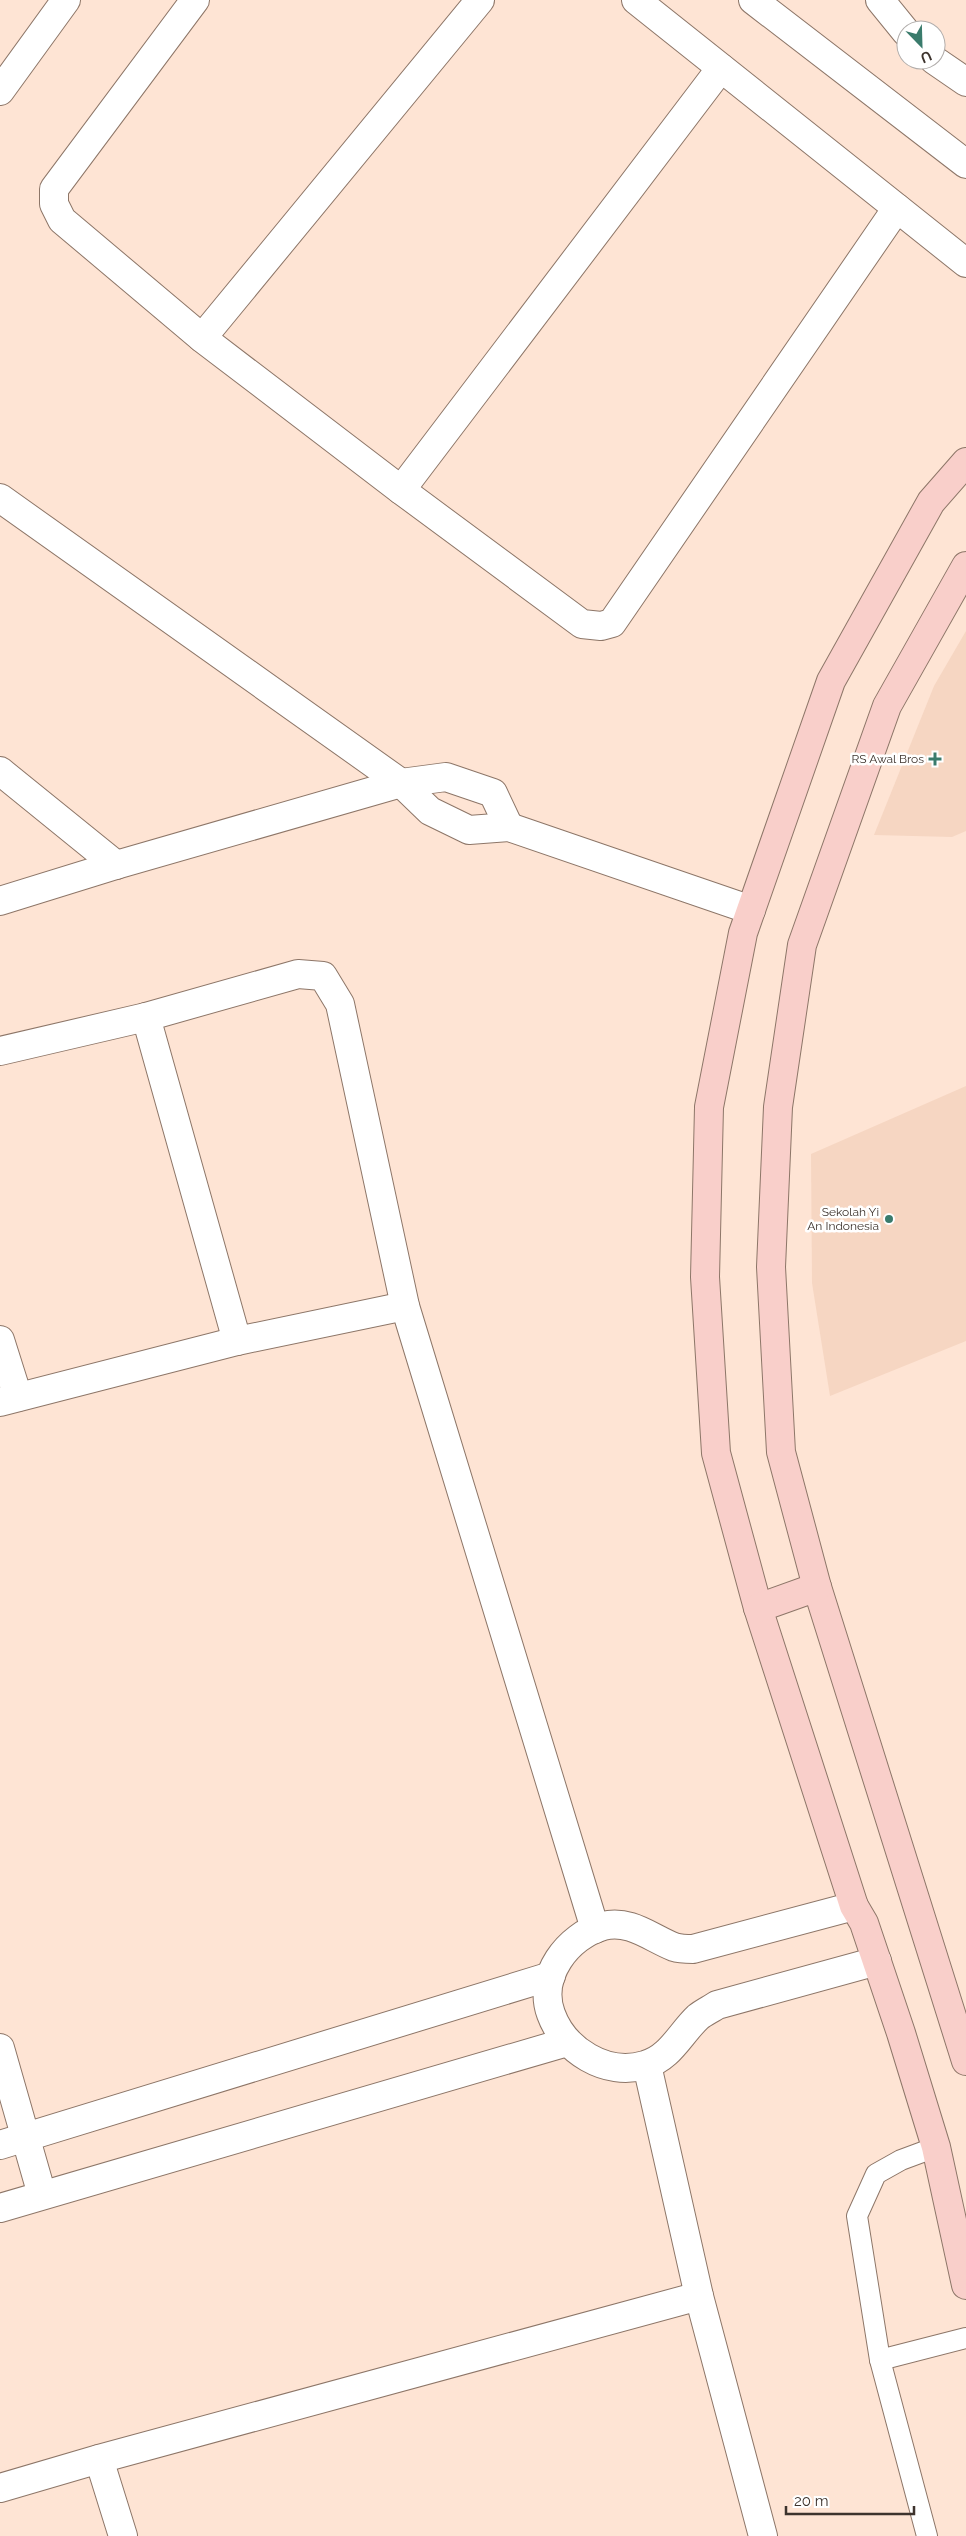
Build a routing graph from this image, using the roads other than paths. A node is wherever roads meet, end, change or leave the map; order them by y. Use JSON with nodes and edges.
{"nodes":[{"id":1,"x":66,"y":0,"type":"edge"},
{"id":2,"x":195,"y":0,"type":"edge"},
{"id":3,"x":480,"y":0,"type":"edge"},
{"id":4,"x":636,"y":0,"type":"edge"},
{"id":5,"x":753,"y":0,"type":"edge"},
{"id":6,"x":880,"y":0,"type":"edge"},
{"id":7,"x":896,"y":20,"type":"edge"},
{"id":8,"x":722,"y":68,"type":"junction"},
{"id":9,"x":946,"y":68,"type":"edge"},
{"id":10,"x":966,"y":82,"type":"edge"},
{"id":11,"x":0,"y":91,"type":"edge"},
{"id":12,"x":966,"y":164,"type":"edge"},
{"id":13,"x":897,"y":208,"type":"junction"},
{"id":14,"x":966,"y":263,"type":"edge"},
{"id":15,"x":202,"y":338,"type":"junction"},
{"id":16,"x":966,"y":462,"type":"edge"},
{"id":17,"x":401,"y":490,"type":"junction"},
{"id":18,"x":0,"y":498,"type":"edge"},
{"id":19,"x":966,"y":566,"type":"edge"},
{"id":20,"x":0,"y":771,"type":"edge"},
{"id":21,"x":401,"y":783,"type":"junction"},
{"id":22,"x":510,"y":827,"type":"junction"},
{"id":23,"x":116,"y":864,"type":"junction"},
{"id":24,"x":0,"y":901,"type":"edge"},
{"id":25,"x":751,"y":910,"type":"junction"},
{"id":26,"x":146,"y":1017,"type":"junction"},
{"id":27,"x":0,"y":1051,"type":"edge"},
{"id":28,"x":405,"y":1306,"type":"junction"},
{"id":29,"x":0,"y":1340,"type":"edge"},
{"id":30,"x":237,"y":1342,"type":"junction"},
{"id":31,"x":9,"y":1400,"type":"edge"},
{"id":32,"x":817,"y":1587,"type":"junction"},
{"id":33,"x":758,"y":1608,"type":"junction"},
{"id":34,"x":854,"y":1906,"type":"junction"},
{"id":35,"x":595,"y":1929,"type":"junction"},
{"id":36,"x":877,"y":1961,"type":"junction"},
{"id":37,"x":551,"y":1976,"type":"junction"},
{"id":38,"x":567,"y":2042,"type":"junction"},
{"id":39,"x":964,"y":2044,"type":"edge"},
{"id":40,"x":0,"y":2048,"type":"edge"},
{"id":41,"x":647,"y":2065,"type":"junction"},
{"id":42,"x":12,"y":2142,"type":"edge"},
{"id":43,"x":936,"y":2147,"type":"junction"},
{"id":44,"x":42,"y":2196,"type":"junction"},
{"id":45,"x":0,"y":2208,"type":"edge"},
{"id":46,"x":966,"y":2285,"type":"edge"},
{"id":47,"x":699,"y":2296,"type":"junction"},
{"id":48,"x":966,"y":2338,"type":"edge"},
{"id":49,"x":880,"y":2360,"type":"junction"},
{"id":50,"x":99,"y":2459,"type":"junction"},
{"id":51,"x":0,"y":2488,"type":"edge"},
{"id":52,"x":123,"y":2536,"type":"edge"},
{"id":53,"x":763,"y":2536,"type":"edge"},
{"id":54,"x":927,"y":2536,"type":"edge"}],
"edges":[{"from":1,"to":11,"type":"street"},
{"from":2,"to":15,"type":"street"},
{"from":3,"to":15,"type":"street"},
{"from":4,"to":8,"type":"street"},
{"from":5,"to":12,"type":"street"},
{"from":6,"to":7,"type":"street"},
{"from":8,"to":13,"type":"street"},
{"from":8,"to":17,"type":"street"},
{"from":9,"to":10,"type":"street"},
{"from":13,"to":14,"type":"street"},
{"from":13,"to":17,"type":"street"},
{"from":15,"to":17,"type":"street"},
{"from":16,"to":25,"type":"main road"},
{"from":18,"to":21,"type":"street"},
{"from":19,"to":32,"type":"main road"},
{"from":20,"to":23,"type":"street"},
{"from":21,"to":22,"type":"street"},
{"from":21,"to":22,"type":"street"},
{"from":21,"to":23,"type":"street"},
{"from":22,"to":25,"type":"street"},
{"from":23,"to":24,"type":"street"},
{"from":25,"to":33,"type":"main road"},
{"from":26,"to":27,"type":"street"},
{"from":26,"to":28,"type":"street"},
{"from":26,"to":30,"type":"street"},
{"from":28,"to":30,"type":"street"},
{"from":28,"to":35,"type":"street"},
{"from":29,"to":31,"type":"street"},
{"from":30,"to":31,"type":"street"},
{"from":32,"to":33,"type":"main road"},
{"from":32,"to":39,"type":"main road"},
{"from":33,"to":34,"type":"main road"},
{"from":34,"to":35,"type":"street"},
{"from":34,"to":36,"type":"main road"},
{"from":35,"to":37,"type":"street"},
{"from":36,"to":41,"type":"street"},
{"from":36,"to":43,"type":"main road"},
{"from":37,"to":38,"type":"street"},
{"from":37,"to":42,"type":"street"},
{"from":38,"to":41,"type":"street"},
{"from":38,"to":44,"type":"street"},
{"from":40,"to":42,"type":"street"},
{"from":41,"to":47,"type":"street"},
{"from":42,"to":44,"type":"street"},
{"from":43,"to":46,"type":"main road"},
{"from":43,"to":49,"type":"lane"},
{"from":44,"to":45,"type":"street"},
{"from":47,"to":50,"type":"street"},
{"from":47,"to":53,"type":"street"},
{"from":48,"to":49,"type":"lane"},
{"from":49,"to":54,"type":"lane"},
{"from":50,"to":51,"type":"street"},
{"from":50,"to":52,"type":"street"}]}
